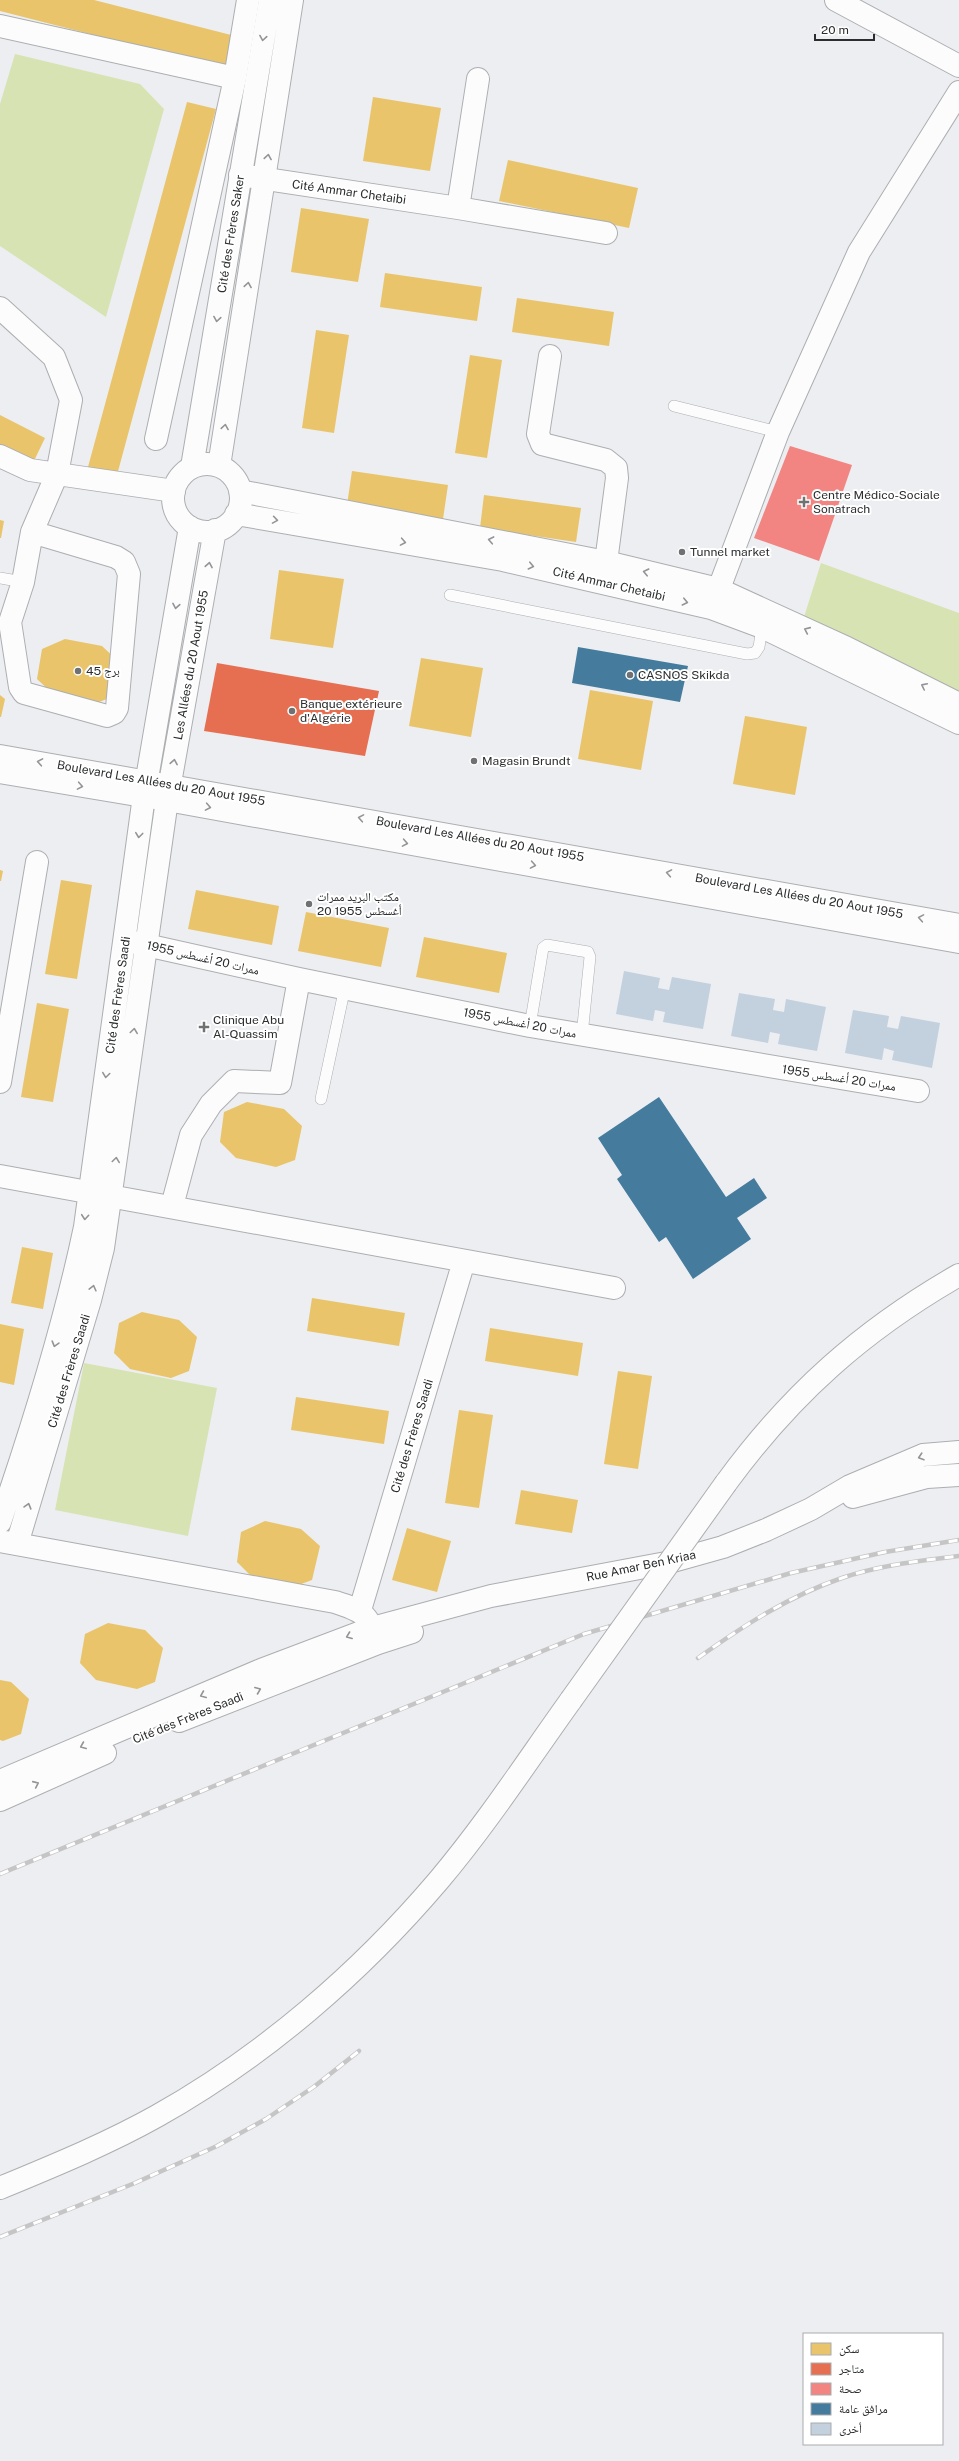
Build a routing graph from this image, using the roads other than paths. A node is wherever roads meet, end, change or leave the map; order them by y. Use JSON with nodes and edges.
{"nodes":[{"id":1,"x":248,"y":0,"type":"edge"},
{"id":2,"x":270,"y":0,"type":"edge"},
{"id":3,"x":292,"y":0,"type":"edge"},
{"id":4,"x":836,"y":0,"type":"edge"},
{"id":5,"x":0,"y":26,"type":"edge"},
{"id":6,"x":959,"y":66,"type":"edge"},
{"id":7,"x":235,"y":78,"type":"junction"},
{"id":8,"x":478,"y":79,"type":"dead end"},
{"id":9,"x":959,"y":92,"type":"edge"},
{"id":10,"x":240,"y":175,"type":"junction"},
{"id":11,"x":264,"y":179,"type":"junction"},
{"id":12,"x":458,"y":208,"type":"junction"},
{"id":13,"x":606,"y":233,"type":"dead end"},
{"id":14,"x":0,"y":308,"type":"edge"},
{"id":15,"x":550,"y":356,"type":"dead end"},
{"id":16,"x":674,"y":406,"type":"dead end"},
{"id":17,"x":778,"y":432,"type":"junction"},
{"id":18,"x":156,"y":439,"type":"dead end"},
{"id":19,"x":0,"y":456,"type":"edge"},
{"id":20,"x":219,"y":466,"type":"junction"},
{"id":21,"x":192,"y":467,"type":"junction"},
{"id":22,"x":57,"y":474,"type":"junction"},
{"id":23,"x":174,"y":491,"type":"junction"},
{"id":24,"x":240,"y":491,"type":"junction"},
{"id":25,"x":236,"y":514,"type":"junction"},
{"id":26,"x":190,"y":527,"type":"junction"},
{"id":27,"x":215,"y":530,"type":"junction"},
{"id":28,"x":32,"y":532,"type":"junction"},
{"id":29,"x":606,"y":562,"type":"junction"},
{"id":30,"x":0,"y":578,"type":"edge"},
{"id":31,"x":23,"y":582,"type":"junction"},
{"id":32,"x":450,"y":596,"type":"dead end"},
{"id":33,"x":715,"y":599,"type":"junction"},
{"id":34,"x":5,"y":622,"type":"edge"},
{"id":35,"x":762,"y":627,"type":"junction"},
{"id":36,"x":959,"y":704,"type":"edge"},
{"id":37,"x":959,"y":723,"type":"edge"},
{"id":38,"x":0,"y":756,"type":"edge"},
{"id":39,"x":0,"y":772,"type":"edge"},
{"id":40,"x":145,"y":788,"type":"junction"},
{"id":41,"x":169,"y":792,"type":"junction"},
{"id":42,"x":37,"y":862,"type":"dead end"},
{"id":43,"x":959,"y":925,"type":"edge"},
{"id":44,"x":125,"y":940,"type":"junction"},
{"id":45,"x":959,"y":942,"type":"edge"},
{"id":46,"x":146,"y":945,"type":"junction"},
{"id":47,"x":299,"y":979,"type":"junction"},
{"id":48,"x":345,"y":987,"type":"junction"},
{"id":49,"x":530,"y":1026,"type":"junction"},
{"id":50,"x":582,"y":1035,"type":"junction"},
{"id":51,"x":0,"y":1082,"type":"edge"},
{"id":52,"x":918,"y":1091,"type":"dead end"},
{"id":53,"x":321,"y":1099,"type":"dead end"},
{"id":54,"x":0,"y":1176,"type":"edge"},
{"id":55,"x":88,"y":1192,"type":"junction"},
{"id":56,"x":110,"y":1195,"type":"junction"},
{"id":57,"x":172,"y":1206,"type":"junction"},
{"id":58,"x":464,"y":1261,"type":"junction"},
{"id":59,"x":959,"y":1276,"type":"edge"},
{"id":60,"x":614,"y":1288,"type":"dead end"},
{"id":61,"x":959,"y":1452,"type":"edge"},
{"id":62,"x":959,"y":1475,"type":"edge"},
{"id":63,"x":811,"y":1509,"type":"junction"},
{"id":64,"x":0,"y":1522,"type":"edge"},
{"id":65,"x":9,"y":1543,"type":"edge"},
{"id":66,"x":536,"y":1588,"type":"joint"},
{"id":67,"x":370,"y":1627,"type":"junction"},
{"id":68,"x":0,"y":1781,"type":"edge"},
{"id":69,"x":0,"y":1800,"type":"edge"},
{"id":70,"x":0,"y":2188,"type":"edge"}],
"edges":[{"from":1,"to":7,"type":"main road"},
{"from":2,"to":10,"type":"main road","name":"Cité des Frères Saker","one_way":true},
{"from":11,"to":3,"type":"main road","name":"Cité des Frères Saker","one_way":true},
{"from":4,"to":6,"type":"main road"},
{"from":5,"to":7,"type":"main road"},
{"from":7,"to":18,"type":"main road"},
{"from":8,"to":12,"type":"main road"},
{"from":9,"to":17,"type":"main road"},
{"from":10,"to":11,"type":"main road","name":"Cité Ammar Chetaibi"},
{"from":10,"to":21,"type":"main road","name":"Cité des Frères Saker","one_way":true},
{"from":11,"to":12,"type":"main road","name":"Cité Ammar Chetaibi"},
{"from":20,"to":11,"type":"main road","name":"Cité des Frères Saker","one_way":true},
{"from":12,"to":13,"type":"main road","name":"Cité Ammar Chetaibi"},
{"from":14,"to":22,"type":"main road"},
{"from":15,"to":29,"type":"main road"},
{"from":16,"to":17,"type":"lane"},
{"from":17,"to":33,"type":"main road"},
{"from":19,"to":22,"type":"main road"},
{"from":20,"to":21,"type":"main road"},
{"from":20,"to":24,"type":"main road"},
{"from":21,"to":23,"type":"main road"},
{"from":22,"to":23,"type":"main road"},
{"from":22,"to":28,"type":"main road"},
{"from":23,"to":26,"type":"main road"},
{"from":24,"to":25,"type":"main road"},
{"from":29,"to":24,"type":"main road","name":"Cité Ammar Chetaibi","one_way":true},
{"from":25,"to":27,"type":"main road"},
{"from":25,"to":33,"type":"main road","name":"Cité Ammar Chetaibi","one_way":true},
{"from":26,"to":27,"type":"main road"},
{"from":26,"to":40,"type":"main road","name":"Les Allées du 20 Aout 1955","one_way":true},
{"from":41,"to":27,"type":"main road","name":"Les Allées du 20 Aout 1955","one_way":true},
{"from":28,"to":31,"type":"main road"},
{"from":28,"to":34,"type":"main road"},
{"from":33,"to":29,"type":"main road","name":"Cité Ammar Chetaibi","one_way":true},
{"from":30,"to":31,"type":"lane"},
{"from":31,"to":34,"type":"main road"},
{"from":32,"to":35,"type":"lane"},
{"from":33,"to":35,"type":"main road","name":"Cité Ammar Chetaibi"},
{"from":36,"to":33,"type":"main road","name":"Cité Ammar Chetaibi","one_way":true},
{"from":35,"to":37,"type":"main road","name":"Cité Ammar Chetaibi"},
{"from":40,"to":38,"type":"main road","name":"Boulevard Les Allées du 20 Aout 1955","one_way":true},
{"from":39,"to":40,"type":"main road","name":"Boulevard Les Allées du 20 Aout 1955","one_way":true},
{"from":40,"to":41,"type":"main road","name":"Boulevard Les Allées du 20 Aout 1955"},
{"from":40,"to":44,"type":"main road","name":"Cité des Frères Saadi","one_way":true},
{"from":43,"to":41,"type":"main road","name":"Boulevard Les Allées du 20 Aout 1955","one_way":true},
{"from":41,"to":45,"type":"main road","name":"Boulevard Les Allées du 20 Aout 1955","one_way":true},
{"from":41,"to":46,"type":"main road","name":"Cité des Frères Saadi"},
{"from":42,"to":51,"type":"main road"},
{"from":44,"to":46,"type":"main road","name":"ممرات 20 أغسطس 1955"},
{"from":44,"to":55,"type":"main road","name":"Cité des Frères Saadi","one_way":true},
{"from":46,"to":47,"type":"main road","name":"ممرات 20 أغسطس 1955"},
{"from":56,"to":46,"type":"main road","name":"Cité des Frères Saadi","one_way":true},
{"from":47,"to":48,"type":"main road","name":"ممرات 20 أغسطس 1955"},
{"from":47,"to":57,"type":"main road"},
{"from":48,"to":49,"type":"main road","name":"ممرات 20 أغسطس 1955"},
{"from":48,"to":53,"type":"lane"},
{"from":49,"to":50,"type":"main road","name":"ممرات 20 أغسطس 1955"},
{"from":49,"to":50,"type":"lane"},
{"from":50,"to":52,"type":"main road","name":"ممرات 20 أغسطس 1955"},
{"from":54,"to":55,"type":"main road"},
{"from":55,"to":56,"type":"main road"},
{"from":55,"to":64,"type":"main road","name":"Cité des Frères Saadi","one_way":true},
{"from":56,"to":57,"type":"main road"},
{"from":65,"to":56,"type":"main road","name":"Cité des Frères Saadi","one_way":true},
{"from":57,"to":58,"type":"main road"},
{"from":58,"to":60,"type":"main road"},
{"from":58,"to":67,"type":"main road","name":"Cité des Frères Saadi"},
{"from":59,"to":70,"type":"main road","bridge":true},
{"from":61,"to":63,"type":"main road","name":"Rue Amar Ben Kriaa","one_way":true},
{"from":62,"to":63,"type":"main road","name":"Rue Amar Ben Kriaa"},
{"from":63,"to":66,"type":"main road","name":"Rue Amar Ben Kriaa"},
{"from":65,"to":67,"type":"main road","name":"Cité des Frères Saadi"},
{"from":66,"to":67,"type":"main road","name":"Cité des Frères Saadi"},
{"from":67,"to":68,"type":"main road","name":"Cité des Frères Saadi","one_way":true},
{"from":69,"to":67,"type":"main road","name":"Cité des Frères Saadi","one_way":true}]}
